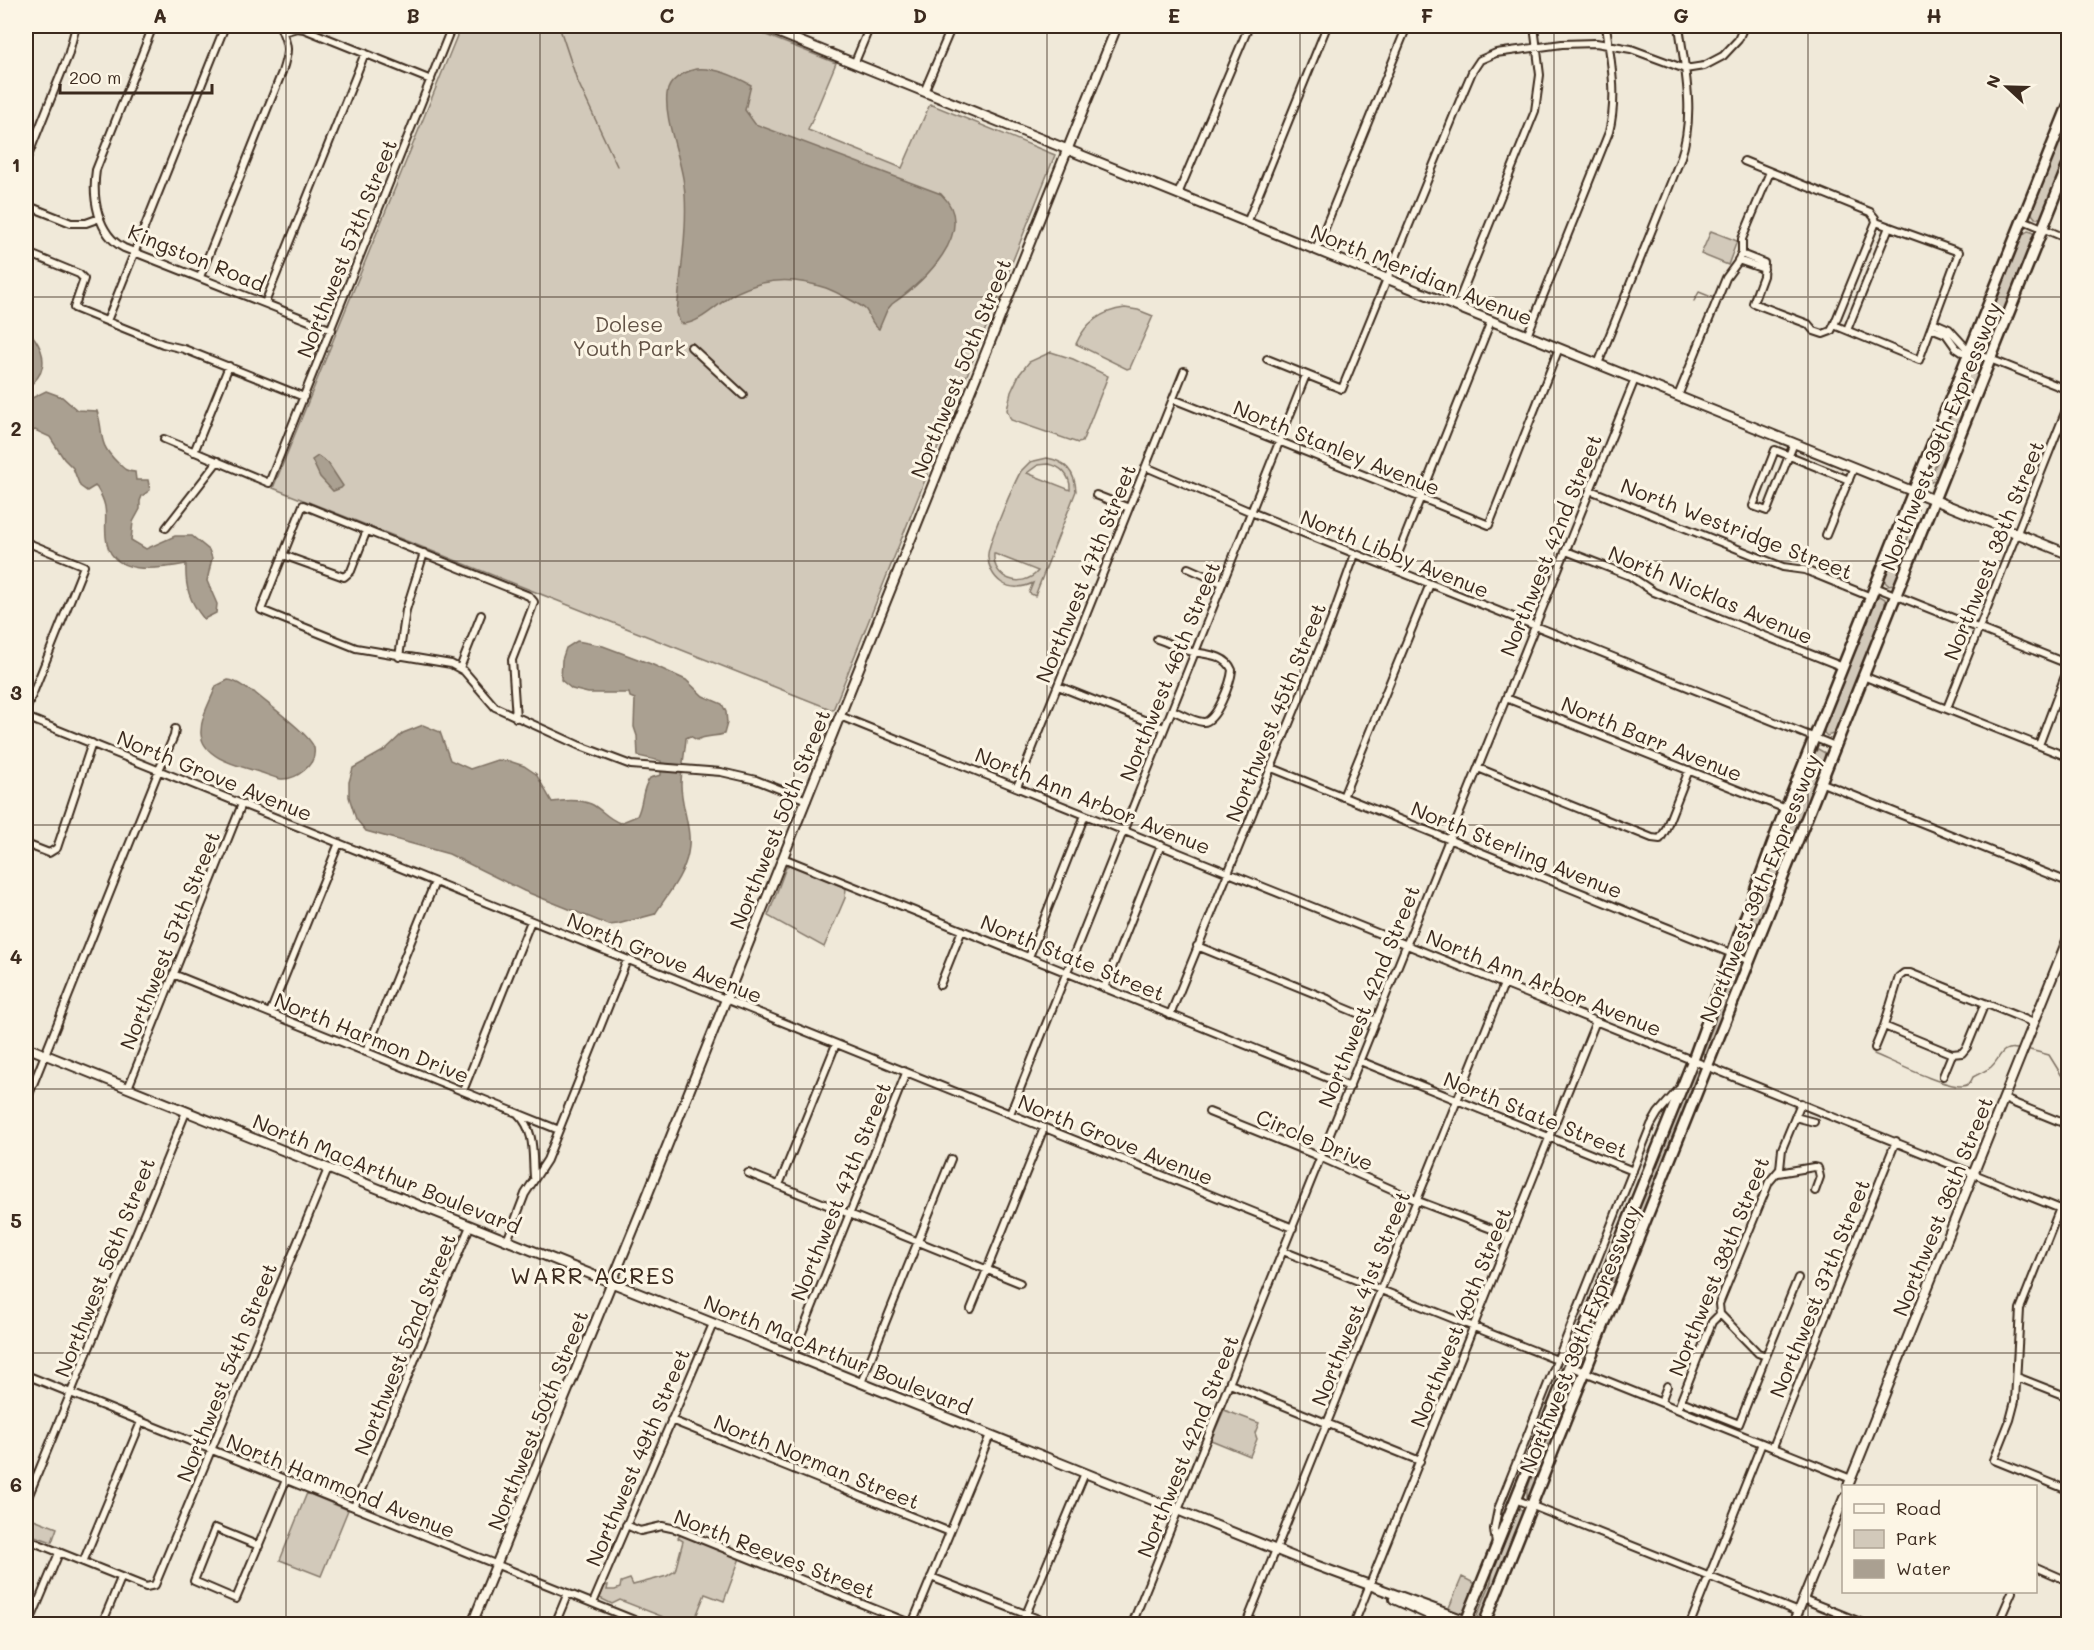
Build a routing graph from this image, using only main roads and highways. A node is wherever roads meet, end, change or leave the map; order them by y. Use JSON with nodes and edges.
{"nodes":[{"id":1,"x":762,"y":26,"type":"edge"},
{"id":2,"x":1118,"y":26,"type":"edge"},
{"id":3,"x":2068,"y":106,"type":"edge"},
{"id":4,"x":1068,"y":149,"type":"junction"},
{"id":5,"x":2068,"y":165,"type":"edge"},
{"id":6,"x":1914,"y":491,"type":"junction"},
{"id":7,"x":1934,"y":499,"type":"junction"},
{"id":8,"x":2068,"y":554,"type":"edge"},
{"id":9,"x":2067,"y":944,"type":"edge"},
{"id":10,"x":26,"y":1047,"type":"edge"},
{"id":11,"x":612,"y":1283,"type":"junction"},
{"id":12,"x":1850,"y":1483,"type":"edge"},
{"id":13,"x":1842,"y":1503,"type":"edge"},
{"id":14,"x":1369,"y":1587,"type":"junction"},
{"id":15,"x":1469,"y":1623,"type":"edge"},
{"id":16,"x":472,"y":1624,"type":"edge"},
{"id":17,"x":1450,"y":1624,"type":"edge"},
{"id":18,"x":1484,"y":1624,"type":"edge"},
{"id":19,"x":1793,"y":1624,"type":"edge"}],
"edges":[{"from":1,"to":4,"type":"main road","name":"North Meridian Avenue"},
{"from":2,"to":4,"type":"main road","name":"Northwest 50th Street"},
{"from":3,"to":6,"type":"highway","name":"Northwest 39th Expressway"},
{"from":4,"to":6,"type":"main road","name":"North Meridian Avenue"},
{"from":4,"to":11,"type":"main road","name":"Northwest 50th Street"},
{"from":5,"to":7,"type":"highway","name":"Northwest 39th Expressway"},
{"from":6,"to":7,"type":"main road","name":"North Meridian Avenue"},
{"from":6,"to":15,"type":"highway","name":"Northwest 39th Expressway"},
{"from":7,"to":8,"type":"main road","name":"North Meridian Avenue"},
{"from":7,"to":18,"type":"highway","name":"Northwest 39th Expressway"},
{"from":9,"to":12,"type":"main road","name":"Northwest 36th Street"},
{"from":10,"to":11,"type":"main road","name":"North MacArthur Boulevard"},
{"from":11,"to":14,"type":"main road","name":"North MacArthur Boulevard"},
{"from":11,"to":16,"type":"main road","name":"Northwest 50th Street"},
{"from":13,"to":19,"type":"main road"},
{"from":14,"to":15,"type":"main road","name":"North MacArthur Boulevard"},
{"from":14,"to":17,"type":"main road","name":"North MacArthur Boulevard"}]}
